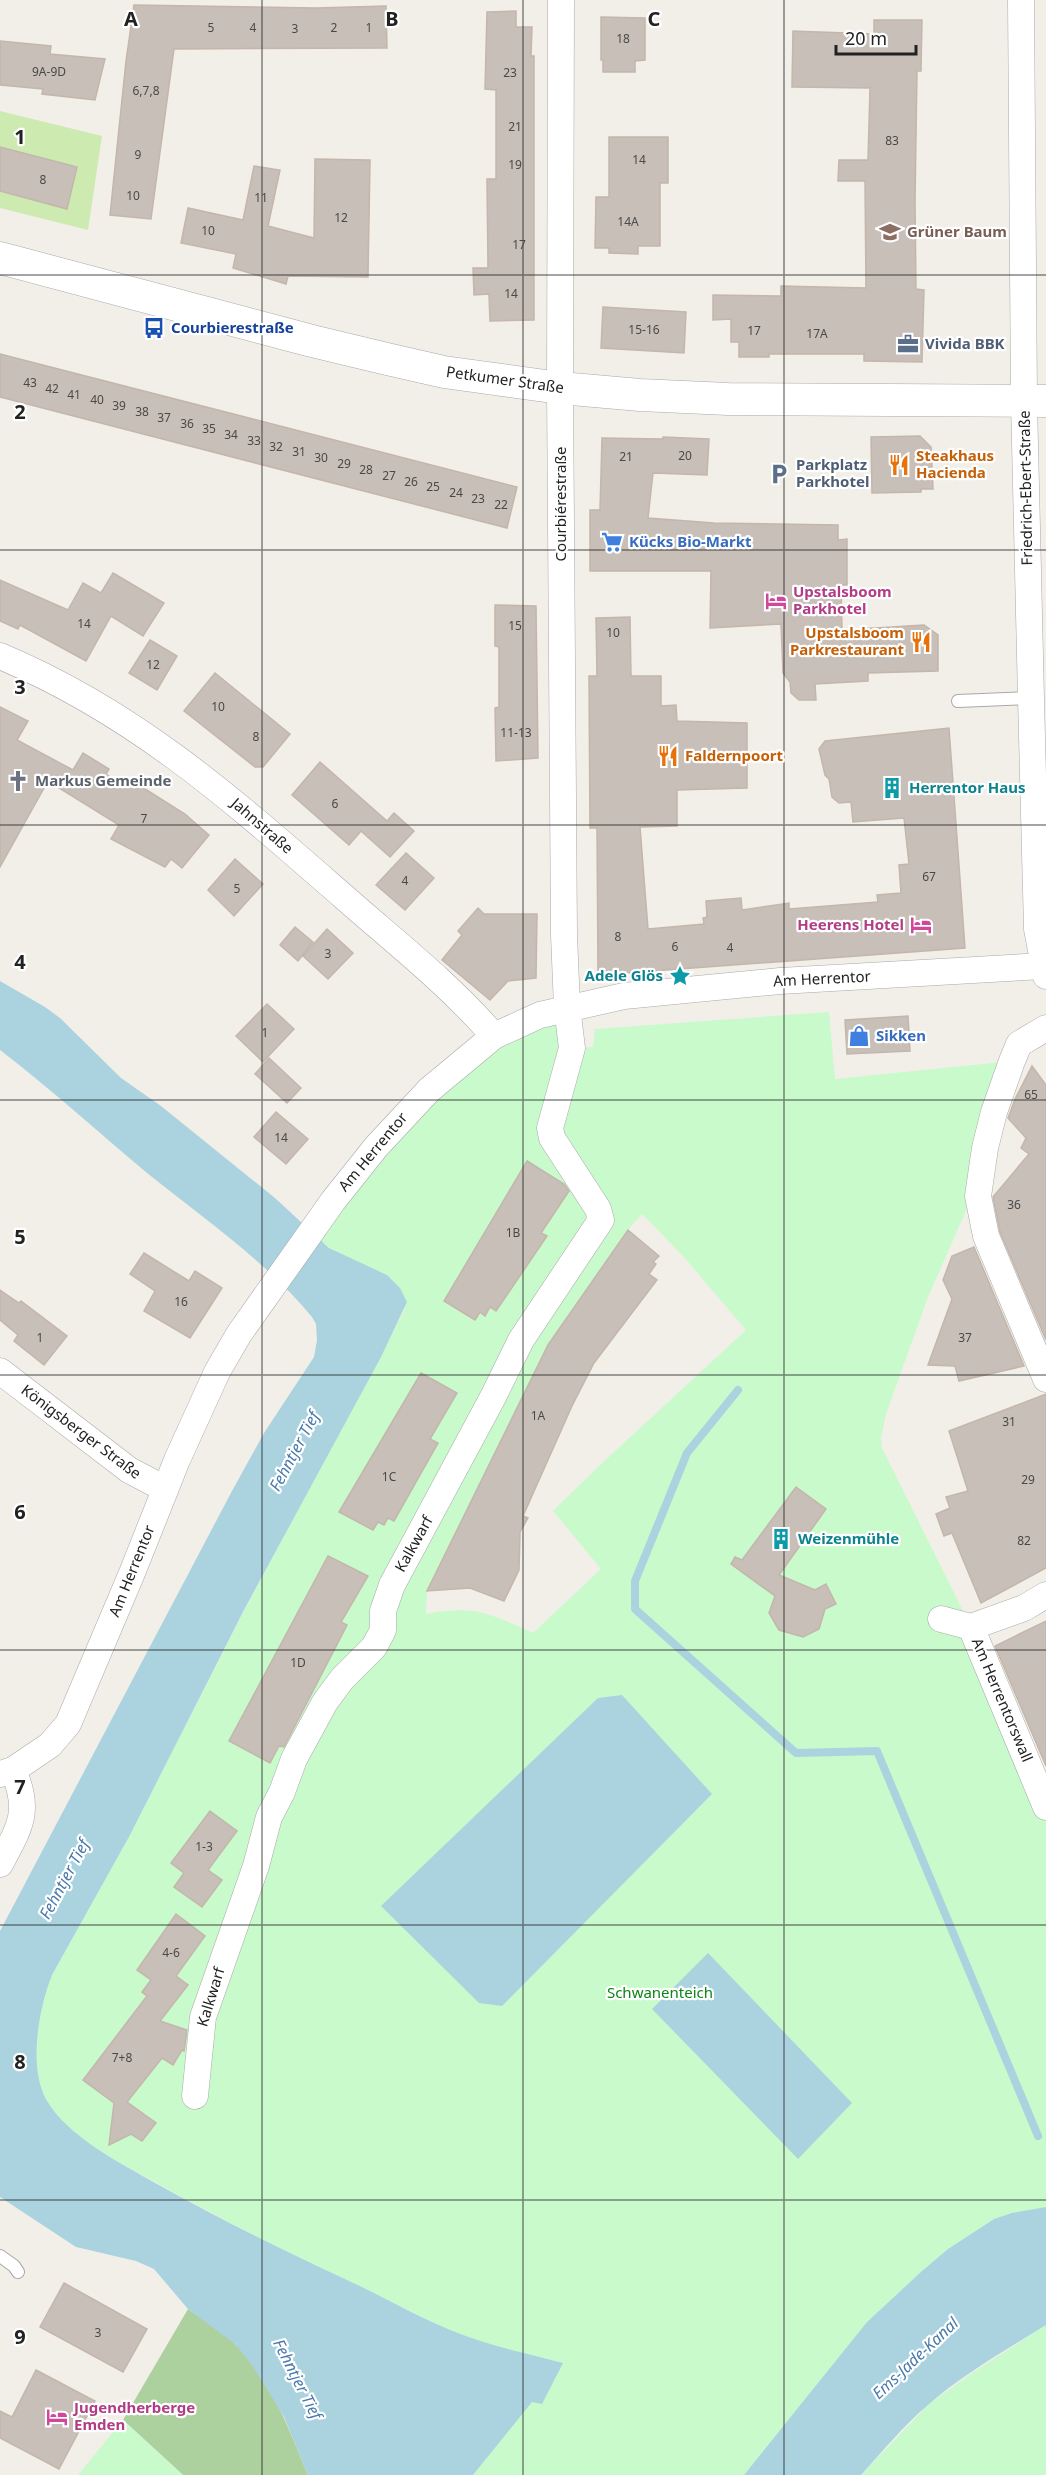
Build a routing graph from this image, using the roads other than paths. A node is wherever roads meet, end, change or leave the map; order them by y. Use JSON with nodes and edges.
{"nodes":[{"id":1,"x":561,"y":0,"type":"edge"},
{"id":2,"x":1020,"y":0,"type":"edge"},
{"id":3,"x":0,"y":258,"type":"edge"},
{"id":4,"x":560,"y":388,"type":"junction"},
{"id":5,"x":1035,"y":401,"type":"edge"},
{"id":6,"x":0,"y":656,"type":"edge"},
{"id":7,"x":1031,"y":698,"type":"junction"},
{"id":8,"x":958,"y":701,"type":"dead end"},
{"id":9,"x":1044,"y":959,"type":"edge"},
{"id":10,"x":567,"y":1007,"type":"junction"},
{"id":11,"x":1046,"y":1028,"type":"edge"},
{"id":12,"x":494,"y":1035,"type":"junction"},
{"id":13,"x":0,"y":1371,"type":"edge"},
{"id":14,"x":1046,"y":1379,"type":"edge"},
{"id":15,"x":165,"y":1489,"type":"junction"},
{"id":16,"x":1046,"y":1595,"type":"edge"},
{"id":17,"x":941,"y":1619,"type":"dead end"},
{"id":18,"x":971,"y":1627,"type":"junction"},
{"id":19,"x":6,"y":1772,"type":"edge"},
{"id":20,"x":1046,"y":1807,"type":"edge"},
{"id":21,"x":0,"y":1864,"type":"edge"},
{"id":22,"x":195,"y":2096,"type":"dead end"},
{"id":23,"x":0,"y":2256,"type":"edge"},
{"id":24,"x":18,"y":2272,"type":"dead end"}],
"edges":[{"from":1,"to":4,"type":"street","name":"Courbiérestraße"},
{"from":2,"to":5,"type":"street","name":"Friedrich-Ebert-Straße"},
{"from":3,"to":4,"type":"street","name":"Petkumer Straße"},
{"from":4,"to":5,"type":"street","name":"Petkumer Straße"},
{"from":4,"to":10,"type":"street","name":"Courbiérestraße"},
{"from":5,"to":7,"type":"street","name":"Friedrich-Ebert-Straße"},
{"from":6,"to":12,"type":"street","name":"Jahnstraße"},
{"from":7,"to":8,"type":"lane"},
{"from":7,"to":9,"type":"street","name":"Friedrich-Ebert-Straße"},
{"from":9,"to":10,"type":"street","name":"Am Herrentor"},
{"from":10,"to":12,"type":"street","name":"Am Herrentor"},
{"from":10,"to":22,"type":"street","name":"Kalkwarf"},
{"from":11,"to":14,"type":"street"},
{"from":12,"to":15,"type":"street","name":"Am Herrentor"},
{"from":13,"to":15,"type":"street","name":"Königsberger Straße"},
{"from":15,"to":19,"type":"street","name":"Am Herrentor"},
{"from":16,"to":18,"type":"street"},
{"from":17,"to":18,"type":"street"},
{"from":18,"to":20,"type":"street","name":"Am Herrentorswall"},
{"from":19,"to":21,"type":"street"},
{"from":23,"to":24,"type":"lane"}]}
